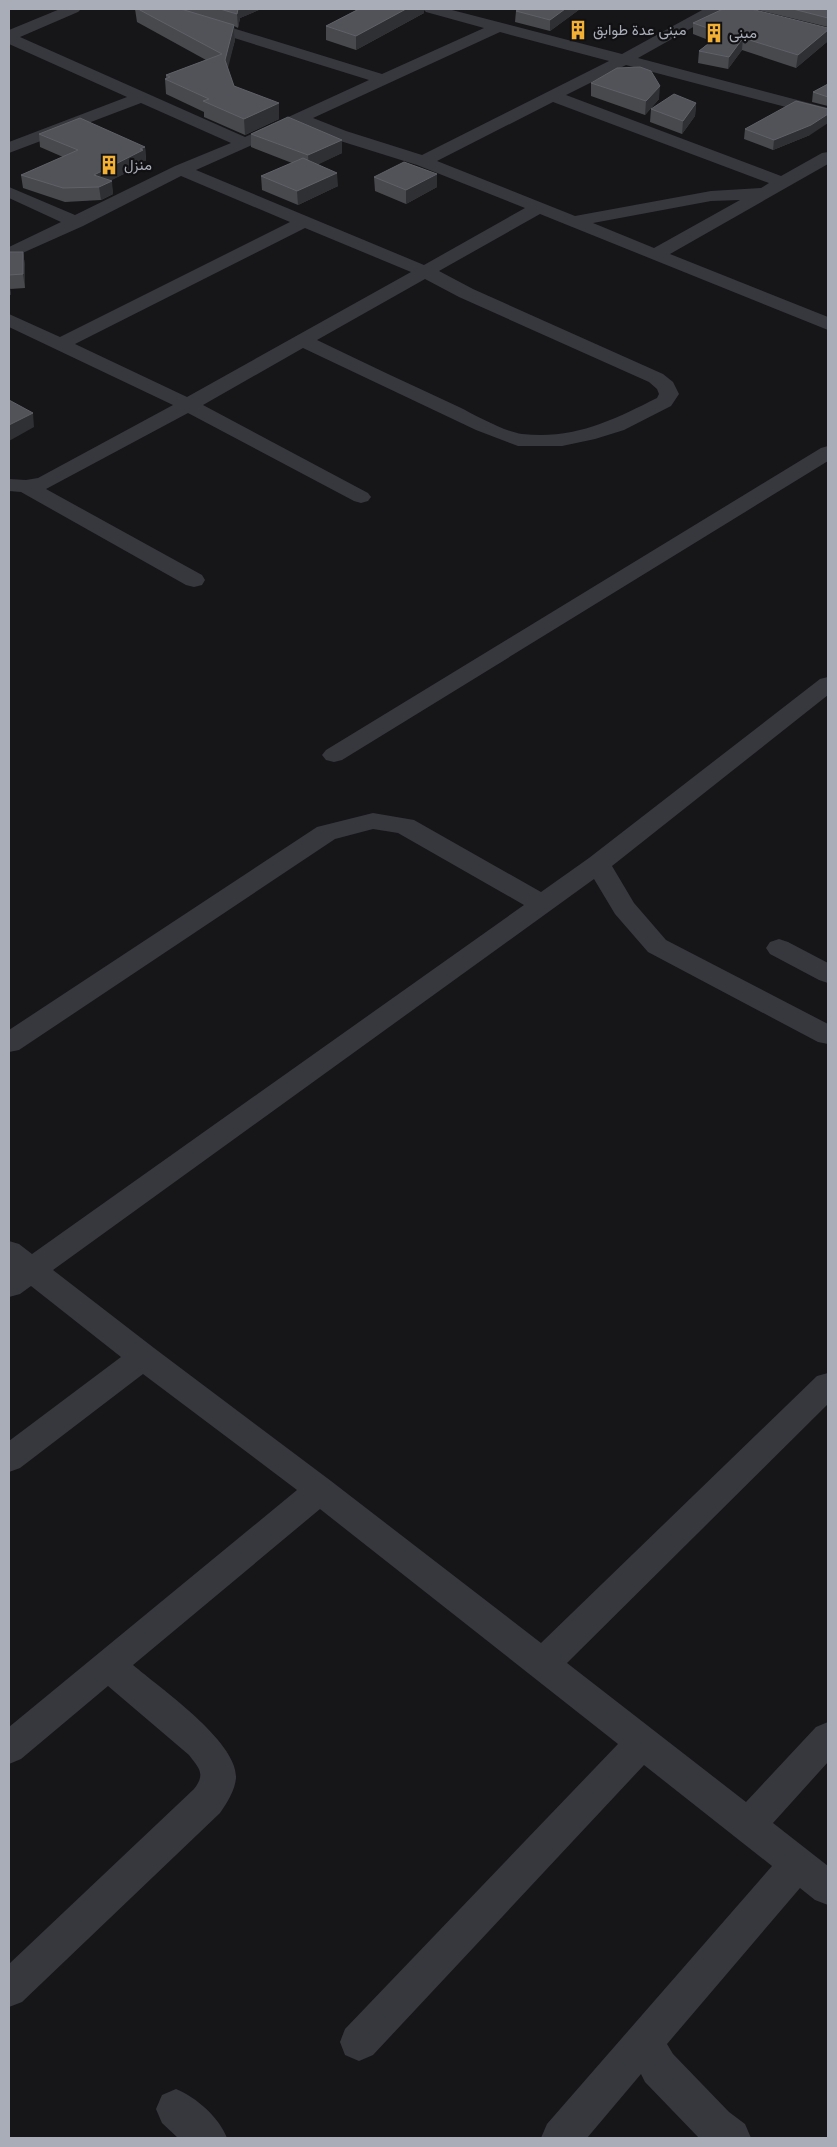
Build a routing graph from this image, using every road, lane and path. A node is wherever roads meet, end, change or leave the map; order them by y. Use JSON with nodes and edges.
{"nodes":[{"id":1,"x":73,"y":9,"type":"edge"},
{"id":2,"x":156,"y":9,"type":"edge"},
{"id":3,"x":431,"y":9,"type":"edge"},
{"id":4,"x":715,"y":9,"type":"edge"},
{"id":5,"x":498,"y":27,"type":"junction"},
{"id":6,"x":9,"y":37,"type":"edge"},
{"id":7,"x":623,"y":60,"type":"junction"},
{"id":8,"x":384,"y":80,"type":"junction"},
{"id":9,"x":552,"y":96,"type":"junction"},
{"id":10,"x":141,"y":98,"type":"junction"},
{"id":11,"x":828,"y":112,"type":"edge"},
{"id":12,"x":298,"y":118,"type":"junction"},
{"id":13,"x":245,"y":143,"type":"junction"},
{"id":14,"x":9,"y":148,"type":"edge"},
{"id":15,"x":828,"y":157,"type":"edge"},
{"id":16,"x":422,"y":161,"type":"junction"},
{"id":17,"x":181,"y":170,"type":"junction"},
{"id":18,"x":784,"y":183,"type":"junction"},
{"id":19,"x":9,"y":192,"type":"edge"},
{"id":20,"x":768,"y":192,"type":"junction"},
{"id":21,"x":538,"y":208,"type":"junction"},
{"id":22,"x":305,"y":221,"type":"junction"},
{"id":23,"x":574,"y":221,"type":"junction"},
{"id":24,"x":77,"y":222,"type":"junction"},
{"id":25,"x":9,"y":254,"type":"edge"},
{"id":26,"x":656,"y":254,"type":"junction"},
{"id":27,"x":426,"y":272,"type":"junction"},
{"id":28,"x":9,"y":320,"type":"edge"},
{"id":29,"x":828,"y":324,"type":"edge"},
{"id":30,"x":303,"y":340,"type":"junction"},
{"id":31,"x":60,"y":344,"type":"junction"},
{"id":32,"x":188,"y":405,"type":"junction"},
{"id":33,"x":828,"y":452,"type":"edge"},
{"id":34,"x":18,"y":486,"type":"edge"},
{"id":35,"x":361,"y":497,"type":"dead end"},
{"id":36,"x":194,"y":580,"type":"dead end"},
{"id":37,"x":828,"y":684,"type":"edge"},
{"id":38,"x":334,"y":755,"type":"dead end"},
{"id":39,"x":598,"y":864,"type":"junction"},
{"id":40,"x":542,"y":904,"type":"junction"},
{"id":41,"x":779,"y":948,"type":"dead end"},
{"id":42,"x":828,"y":974,"type":"edge"},
{"id":43,"x":828,"y":1035,"type":"edge"},
{"id":44,"x":9,"y":1043,"type":"edge"},
{"id":45,"x":16,"y":1269,"type":"edge"},
{"id":46,"x":143,"y":1357,"type":"junction"},
{"id":47,"x":828,"y":1385,"type":"edge"},
{"id":48,"x":9,"y":1459,"type":"edge"},
{"id":49,"x":320,"y":1490,"type":"junction"},
{"id":50,"x":543,"y":1664,"type":"junction"},
{"id":51,"x":108,"y":1665,"type":"junction"},
{"id":52,"x":828,"y":1738,"type":"edge"},
{"id":53,"x":643,"y":1742,"type":"junction"},
{"id":54,"x":9,"y":1748,"type":"edge"},
{"id":55,"x":748,"y":1824,"type":"junction"},
{"id":56,"x":798,"y":1864,"type":"junction"},
{"id":57,"x":828,"y":1888,"type":"edge"},
{"id":58,"x":9,"y":1989,"type":"edge"},
{"id":59,"x":359,"y":2042,"type":"dead end"},
{"id":60,"x":644,"y":2042,"type":"junction"},
{"id":61,"x":176,"y":2109,"type":"dead end"},
{"id":62,"x":207,"y":2138,"type":"edge"},
{"id":63,"x":561,"y":2138,"type":"edge"},
{"id":64,"x":732,"y":2138,"type":"edge"}],
"edges":[{"from":1,"to":6,"type":"street"},
{"from":2,"to":8,"type":"street"},
{"from":3,"to":5,"type":"street"},
{"from":4,"to":7,"type":"street"},
{"from":5,"to":7,"type":"street"},
{"from":5,"to":8,"type":"street"},
{"from":6,"to":10,"type":"street"},
{"from":7,"to":9,"type":"street"},
{"from":7,"to":11,"type":"street"},
{"from":8,"to":12,"type":"street"},
{"from":9,"to":16,"type":"street"},
{"from":9,"to":18,"type":"street"},
{"from":10,"to":13,"type":"street"},
{"from":10,"to":14,"type":"street"},
{"from":12,"to":13,"type":"street"},
{"from":12,"to":16,"type":"street"},
{"from":13,"to":17,"type":"street"},
{"from":15,"to":18,"type":"street"},
{"from":16,"to":21,"type":"street"},
{"from":17,"to":22,"type":"street"},
{"from":17,"to":24,"type":"street"},
{"from":18,"to":20,"type":"street"},
{"from":19,"to":24,"type":"street"},
{"from":20,"to":23,"type":"street"},
{"from":20,"to":26,"type":"street"},
{"from":21,"to":23,"type":"street"},
{"from":21,"to":27,"type":"street"},
{"from":22,"to":27,"type":"street"},
{"from":22,"to":31,"type":"street"},
{"from":23,"to":26,"type":"street"},
{"from":24,"to":25,"type":"street"},
{"from":26,"to":29,"type":"street"},
{"from":27,"to":30,"type":"street"},
{"from":27,"to":30,"type":"street"},
{"from":28,"to":31,"type":"street"},
{"from":30,"to":32,"type":"street"},
{"from":31,"to":32,"type":"street"},
{"from":32,"to":34,"type":"street"},
{"from":32,"to":35,"type":"street"},
{"from":33,"to":38,"type":"street"},
{"from":34,"to":36,"type":"street"},
{"from":37,"to":39,"type":"street"},
{"from":39,"to":40,"type":"street"},
{"from":39,"to":43,"type":"street"},
{"from":40,"to":44,"type":"street"},
{"from":40,"to":45,"type":"street"},
{"from":41,"to":42,"type":"street"},
{"from":45,"to":46,"type":"street"},
{"from":46,"to":48,"type":"street"},
{"from":46,"to":49,"type":"street"},
{"from":47,"to":50,"type":"street"},
{"from":49,"to":50,"type":"street"},
{"from":49,"to":51,"type":"street"},
{"from":50,"to":53,"type":"street"},
{"from":51,"to":54,"type":"street"},
{"from":51,"to":58,"type":"street"},
{"from":52,"to":55,"type":"street"},
{"from":53,"to":55,"type":"street"},
{"from":53,"to":59,"type":"street"},
{"from":55,"to":56,"type":"street"},
{"from":56,"to":57,"type":"street"},
{"from":56,"to":60,"type":"street"},
{"from":60,"to":63,"type":"street"},
{"from":60,"to":64,"type":"street"},
{"from":61,"to":62,"type":"street"}]}
